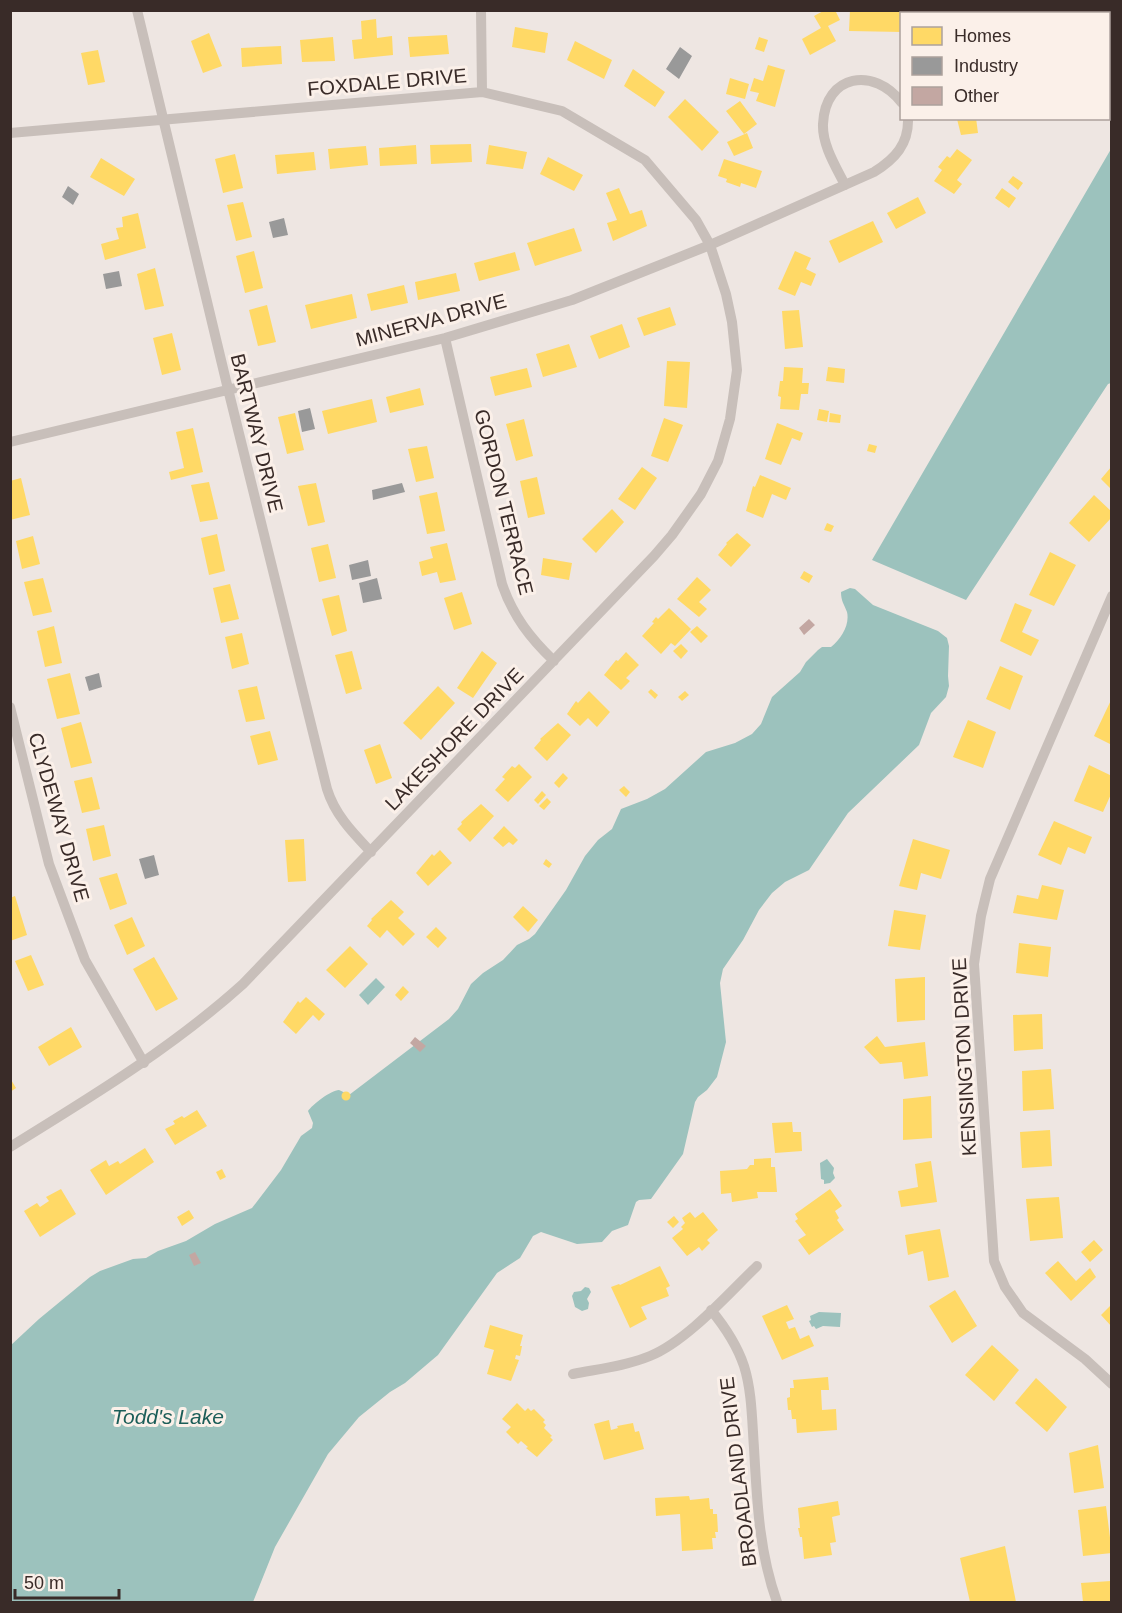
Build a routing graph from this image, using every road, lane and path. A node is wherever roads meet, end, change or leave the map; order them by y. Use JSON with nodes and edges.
{"nodes":[{"id":1,"x":137,"y":10,"type":"edge"},
{"id":2,"x":481,"y":10,"type":"edge"},
{"id":3,"x":482,"y":92,"type":"junction"},
{"id":4,"x":900,"y":100,"type":"edge"},
{"id":5,"x":163,"y":120,"type":"junction"},
{"id":6,"x":908,"y":120,"type":"edge"},
{"id":7,"x":10,"y":133,"type":"edge"},
{"id":8,"x":845,"y":185,"type":"junction"},
{"id":9,"x":710,"y":245,"type":"junction"},
{"id":10,"x":445,"y":338,"type":"junction"},
{"id":11,"x":228,"y":389,"type":"junction"},
{"id":12,"x":10,"y":442,"type":"edge"},
{"id":13,"x":1112,"y":596,"type":"edge"},
{"id":14,"x":554,"y":661,"type":"junction"},
{"id":15,"x":10,"y":707,"type":"edge"},
{"id":16,"x":371,"y":852,"type":"junction"},
{"id":17,"x":144,"y":1063,"type":"junction"},
{"id":18,"x":10,"y":1147,"type":"edge"},
{"id":19,"x":757,"y":1266,"type":"dead end"},
{"id":20,"x":711,"y":1310,"type":"junction"},
{"id":21,"x":573,"y":1374,"type":"dead end"},
{"id":22,"x":1112,"y":1384,"type":"edge"},
{"id":23,"x":777,"y":1602,"type":"edge"}],
"edges":[{"from":1,"to":5,"type":"street","name":"BARTWAY DRIVE"},
{"from":2,"to":3,"type":"street"},
{"from":3,"to":5,"type":"street","name":"FOXDALE DRIVE"},
{"from":3,"to":9,"type":"street","name":"FOXDALE DRIVE"},
{"from":4,"to":8,"type":"street"},
{"from":5,"to":7,"type":"street","name":"FOXDALE DRIVE"},
{"from":5,"to":11,"type":"street","name":"BARTWAY DRIVE"},
{"from":6,"to":8,"type":"street","name":"MINERVA DRIVE"},
{"from":8,"to":9,"type":"street","name":"MINERVA DRIVE"},
{"from":9,"to":10,"type":"street","name":"MINERVA DRIVE"},
{"from":9,"to":14,"type":"street","name":"LAKESHORE DRIVE"},
{"from":10,"to":11,"type":"street","name":"MINERVA DRIVE"},
{"from":10,"to":14,"type":"street","name":"GORDON TERRACE"},
{"from":11,"to":12,"type":"street","name":"MINERVA DRIVE"},
{"from":11,"to":16,"type":"street","name":"BARTWAY DRIVE"},
{"from":13,"to":22,"type":"street","name":"KENSINGTON DRIVE"},
{"from":14,"to":16,"type":"street","name":"LAKESHORE DRIVE"},
{"from":15,"to":17,"type":"street","name":"CLYDEWAY DRIVE"},
{"from":16,"to":17,"type":"street","name":"LAKESHORE DRIVE"},
{"from":17,"to":18,"type":"street","name":"LAKESHORE DRIVE"},
{"from":19,"to":20,"type":"street"},
{"from":20,"to":21,"type":"street"},
{"from":20,"to":23,"type":"street","name":"BROADLAND DRIVE"}]}
